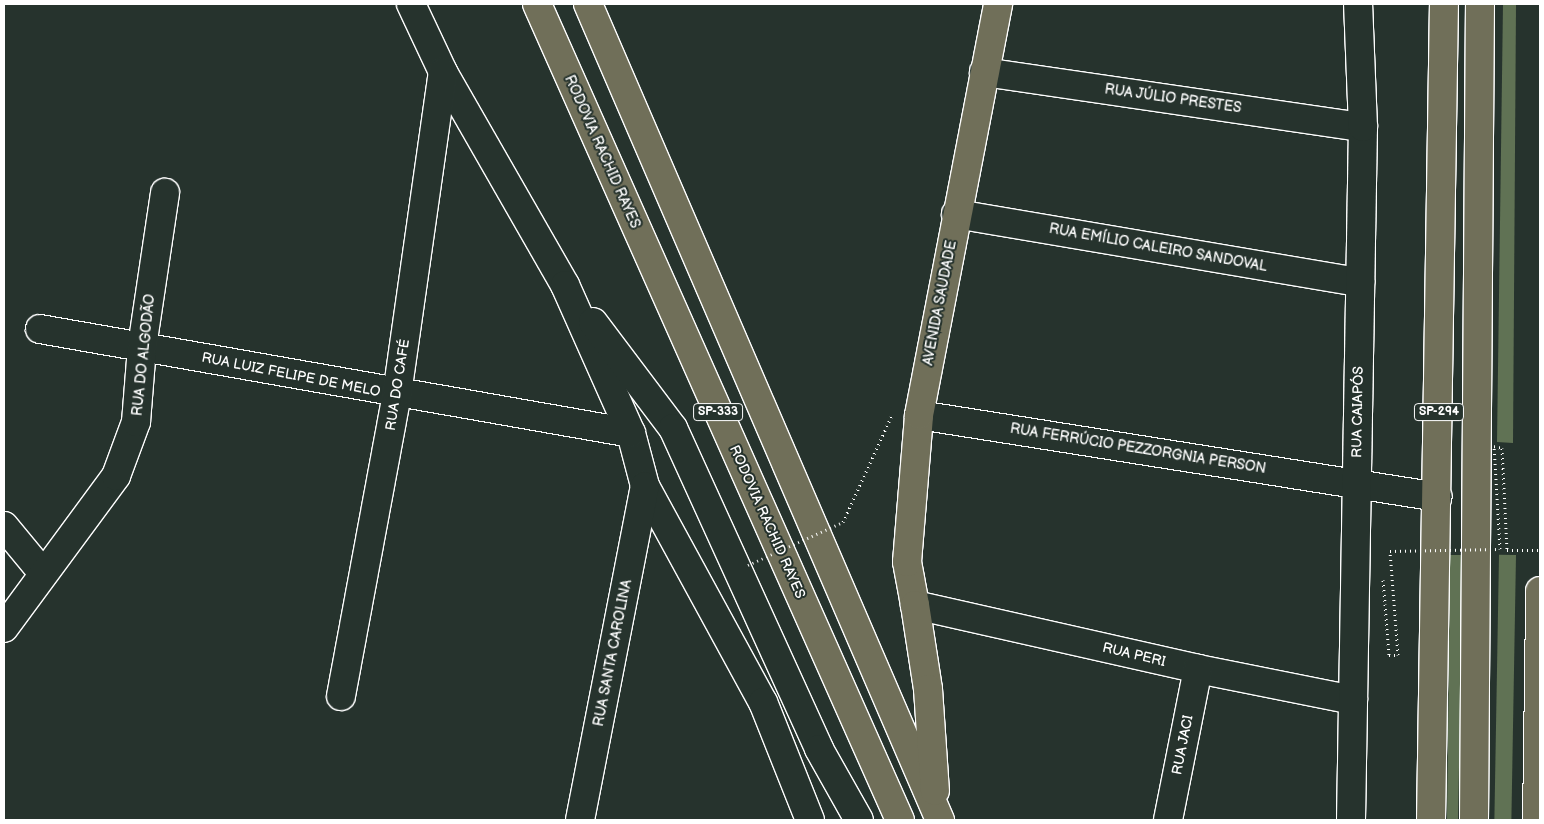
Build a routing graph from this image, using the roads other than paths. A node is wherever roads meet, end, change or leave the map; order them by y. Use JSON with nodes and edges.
{"nodes":[{"id":1,"x":411,"y":4,"type":"edge"},
{"id":2,"x":537,"y":4,"type":"edge"},
{"id":3,"x":588,"y":4,"type":"edge"},
{"id":4,"x":998,"y":4,"type":"edge"},
{"id":5,"x":1358,"y":4,"type":"edge"},
{"id":6,"x":1444,"y":4,"type":"edge"},
{"id":7,"x":1480,"y":4,"type":"edge"},
{"id":8,"x":443,"y":72,"type":"junction"},
{"id":9,"x":984,"y":72,"type":"junction"},
{"id":10,"x":1363,"y":127,"type":"junction"},
{"id":11,"x":165,"y":193,"type":"dead end"},
{"id":12,"x":956,"y":214,"type":"junction"},
{"id":13,"x":1360,"y":282,"type":"junction"},
{"id":14,"x":565,"y":285,"type":"junction"},
{"id":15,"x":40,"y":329,"type":"dead end"},
{"id":16,"x":142,"y":347,"type":"junction"},
{"id":17,"x":397,"y":394,"type":"junction"},
{"id":18,"x":919,"y":415,"type":"junction"},
{"id":19,"x":631,"y":433,"type":"junction"},
{"id":20,"x":1356,"y":483,"type":"junction"},
{"id":21,"x":645,"y":486,"type":"junction"},
{"id":22,"x":1438,"y":497,"type":"junction"},
{"id":23,"x":4,"y":526,"type":"edge"},
{"id":24,"x":42,"y":572,"type":"junction"},
{"id":25,"x":1540,"y":591,"type":"edge"},
{"id":26,"x":915,"y":606,"type":"junction"},
{"id":27,"x":4,"y":628,"type":"edge"},
{"id":28,"x":1198,"y":669,"type":"junction"},
{"id":29,"x":341,"y":696,"type":"dead end"},
{"id":30,"x":1353,"y":700,"type":"junction"},
{"id":31,"x":819,"y":749,"type":"junction"},
{"id":32,"x":788,"y":764,"type":"junction"},
{"id":33,"x":938,"y":816,"type":"edge"},
{"id":34,"x":580,"y":820,"type":"edge"},
{"id":35,"x":810,"y":820,"type":"edge"},
{"id":36,"x":859,"y":820,"type":"edge"},
{"id":37,"x":900,"y":820,"type":"edge"},
{"id":38,"x":1168,"y":820,"type":"edge"},
{"id":39,"x":1351,"y":820,"type":"edge"},
{"id":40,"x":1431,"y":820,"type":"edge"},
{"id":41,"x":1474,"y":820,"type":"edge"},
{"id":42,"x":1537,"y":820,"type":"edge"}],
"edges":[{"from":1,"to":8,"type":"street"},
{"from":2,"to":37,"type":"main road","name":"RODOVIA RACHID RAYES","number":"SP-333"},
{"from":3,"to":33,"type":"main road","number":"SP-333"},
{"from":4,"to":9,"type":"main road","name":"AVENIDA SAUDADE"},
{"from":5,"to":10,"type":"street","name":"RUA CAIAPÓS"},
{"from":6,"to":22,"type":"main road","number":"SP-294"},
{"from":7,"to":41,"type":"main road","number":"SP-294"},
{"from":8,"to":14,"type":"street"},
{"from":8,"to":17,"type":"street","name":"RUA DO CAFÉ"},
{"from":9,"to":10,"type":"street","name":"RUA JÚLIO PRESTES"},
{"from":9,"to":12,"type":"main road","name":"AVENIDA SAUDADE"},
{"from":10,"to":13,"type":"street","name":"RUA CAIAPÓS"},
{"from":11,"to":16,"type":"street","name":"RUA DO ALGODÃO"},
{"from":12,"to":13,"type":"street","name":"RUA EMÍLIO CALEIRO SANDOVAL"},
{"from":12,"to":18,"type":"main road","name":"AVENIDA SAUDADE"},
{"from":13,"to":20,"type":"street","name":"RUA CAIAPÓS"},
{"from":14,"to":19,"type":"street"},
{"from":14,"to":31,"type":"street"},
{"from":15,"to":16,"type":"street","name":"RUA LUIZ FELIPE DE MELO"},
{"from":16,"to":17,"type":"street","name":"RUA LUIZ FELIPE DE MELO"},
{"from":16,"to":24,"type":"street","name":"RUA DO ALGODÃO"},
{"from":17,"to":19,"type":"street","name":"RUA LUIZ FELIPE DE MELO"},
{"from":17,"to":29,"type":"street","name":"RUA DO CAFÉ"},
{"from":18,"to":20,"type":"street","name":"RUA FERRÚCIO PEZZORGNIA PERSON"},
{"from":18,"to":26,"type":"main road","name":"AVENIDA SAUDADE"},
{"from":19,"to":21,"type":"street"},
{"from":20,"to":22,"type":"street","name":"RUA FERRÚCIO PEZZORGNIA PERSON"},
{"from":20,"to":30,"type":"street","name":"RUA CAIAPÓS"},
{"from":21,"to":32,"type":"street"},
{"from":21,"to":34,"type":"street","name":"RUA SANTA CAROLINA"},
{"from":22,"to":40,"type":"main road","number":"SP-294"},
{"from":23,"to":24,"type":"street"},
{"from":24,"to":27,"type":"street","name":"RUA DO ALGODÃO"},
{"from":25,"to":42,"type":"main road"},
{"from":26,"to":28,"type":"street","name":"RUA PERI"},
{"from":26,"to":33,"type":"main road","name":"AVENIDA SAUDADE"},
{"from":28,"to":30,"type":"street","name":"RUA PERI"},
{"from":28,"to":38,"type":"street","name":"RUA JACI"},
{"from":30,"to":39,"type":"street","name":"RUA CAIAPÓS"},
{"from":31,"to":32,"type":"street"},
{"from":31,"to":36,"type":"street"},
{"from":32,"to":35,"type":"street"}]}
